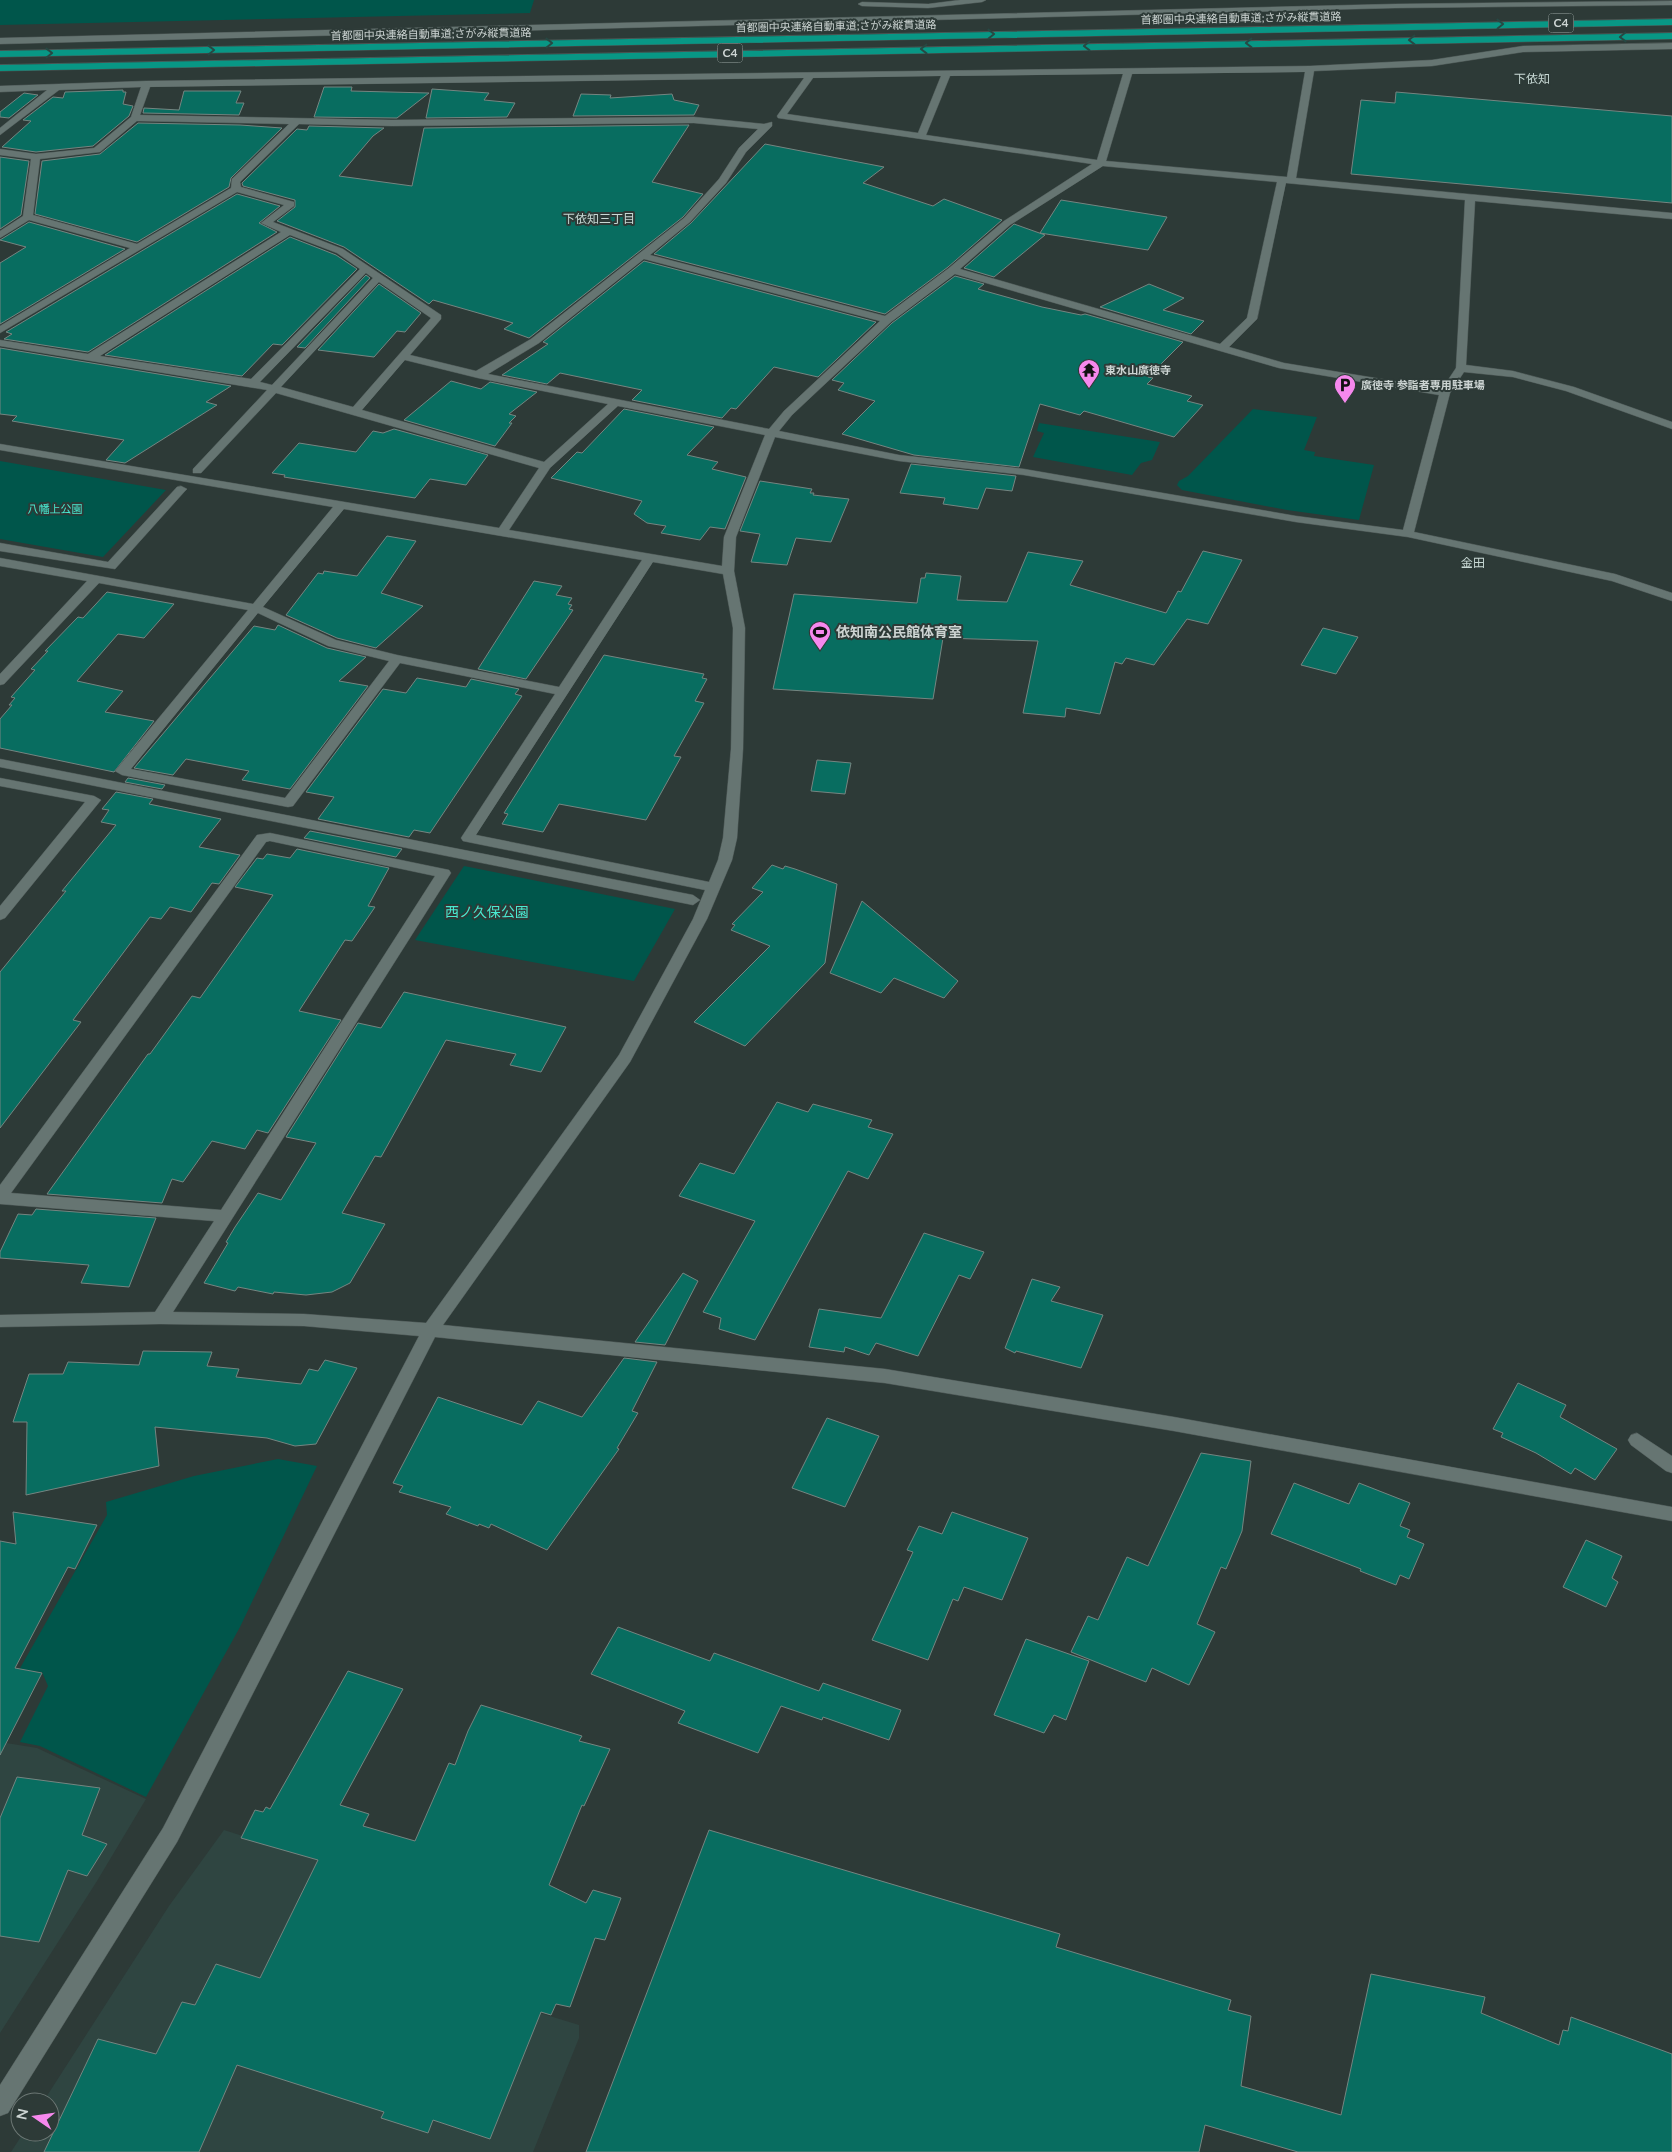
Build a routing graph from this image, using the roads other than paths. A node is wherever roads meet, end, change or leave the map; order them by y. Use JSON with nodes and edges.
{"nodes":[{"id":1,"x":982,"y":0,"type":"edge"},
{"id":2,"x":861,"y":2,"type":"edge"},
{"id":3,"x":1672,"y":3,"type":"edge"},
{"id":4,"x":865,"y":20,"type":"junction"},
{"id":5,"x":1672,"y":22,"type":"edge"},
{"id":6,"x":1672,"y":36,"type":"edge"},
{"id":7,"x":0,"y":41,"type":"edge"},
{"id":8,"x":1672,"y":46,"type":"edge"},
{"id":9,"x":0,"y":54,"type":"edge"},
{"id":10,"x":0,"y":68,"type":"edge"},
{"id":11,"x":1310,"y":69,"type":"junction"},
{"id":12,"x":1129,"y":70,"type":"junction"},
{"id":13,"x":948,"y":73,"type":"junction"},
{"id":14,"x":811,"y":75,"type":"junction"},
{"id":15,"x":146,"y":84,"type":"junction"},
{"id":16,"x":58,"y":86,"type":"junction"},
{"id":17,"x":0,"y":89,"type":"edge"},
{"id":18,"x":782,"y":116,"type":"junction"},
{"id":19,"x":135,"y":118,"type":"junction"},
{"id":20,"x":296,"y":122,"type":"junction"},
{"id":21,"x":764,"y":127,"type":"junction"},
{"id":22,"x":0,"y":132,"type":"edge"},
{"id":23,"x":921,"y":136,"type":"junction"},
{"id":24,"x":0,"y":152,"type":"edge"},
{"id":25,"x":36,"y":157,"type":"junction"},
{"id":26,"x":1101,"y":163,"type":"junction"},
{"id":27,"x":1286,"y":181,"type":"junction"},
{"id":28,"x":236,"y":189,"type":"junction"},
{"id":29,"x":1470,"y":197,"type":"junction"},
{"id":30,"x":1672,"y":216,"type":"edge"},
{"id":31,"x":28,"y":217,"type":"junction"},
{"id":32,"x":288,"y":232,"type":"junction"},
{"id":33,"x":0,"y":235,"type":"edge"},
{"id":34,"x":138,"y":247,"type":"junction"},
{"id":35,"x":643,"y":256,"type":"junction"},
{"id":36,"x":366,"y":268,"type":"junction"},
{"id":37,"x":953,"y":270,"type":"junction"},
{"id":38,"x":379,"y":277,"type":"junction"},
{"id":39,"x":887,"y":320,"type":"junction"},
{"id":40,"x":0,"y":330,"type":"edge"},
{"id":41,"x":0,"y":343,"type":"edge"},
{"id":42,"x":1221,"y":349,"type":"junction"},
{"id":43,"x":402,"y":356,"type":"junction"},
{"id":44,"x":89,"y":358,"type":"junction"},
{"id":45,"x":1461,"y":368,"type":"junction"},
{"id":46,"x":478,"y":375,"type":"junction"},
{"id":47,"x":253,"y":383,"type":"junction"},
{"id":48,"x":274,"y":389,"type":"junction"},
{"id":49,"x":1445,"y":393,"type":"junction"},
{"id":50,"x":618,"y":401,"type":"junction"},
{"id":51,"x":355,"y":411,"type":"junction"},
{"id":52,"x":1672,"y":426,"type":"edge"},
{"id":53,"x":771,"y":434,"type":"junction"},
{"id":54,"x":0,"y":447,"type":"edge"},
{"id":55,"x":546,"y":466,"type":"junction"},
{"id":56,"x":197,"y":471,"type":"dead end"},
{"id":57,"x":181,"y":489,"type":"dead end"},
{"id":58,"x":341,"y":506,"type":"junction"},
{"id":59,"x":502,"y":532,"type":"junction"},
{"id":60,"x":1408,"y":534,"type":"junction"},
{"id":61,"x":0,"y":547,"type":"edge"},
{"id":62,"x":650,"y":557,"type":"junction"},
{"id":63,"x":0,"y":562,"type":"edge"},
{"id":64,"x":728,"y":571,"type":"junction"},
{"id":65,"x":96,"y":579,"type":"junction"},
{"id":66,"x":1672,"y":596,"type":"edge"},
{"id":67,"x":256,"y":608,"type":"junction"},
{"id":68,"x":397,"y":659,"type":"junction"},
{"id":69,"x":0,"y":681,"type":"edge"},
{"id":70,"x":563,"y":692,"type":"junction"},
{"id":71,"x":0,"y":763,"type":"edge"},
{"id":72,"x":0,"y":782,"type":"edge"},
{"id":73,"x":714,"y":887,"type":"junction"},
{"id":74,"x":694,"y":900,"type":"dead end"},
{"id":75,"x":0,"y":915,"type":"edge"},
{"id":76,"x":0,"y":1198,"type":"edge"},
{"id":77,"x":227,"y":1216,"type":"junction"},
{"id":78,"x":160,"y":1318,"type":"junction"},
{"id":79,"x":0,"y":1321,"type":"edge"},
{"id":80,"x":430,"y":1330,"type":"junction"},
{"id":81,"x":1637,"y":1440,"type":"dead end"},
{"id":82,"x":1672,"y":1466,"type":"edge"},
{"id":83,"x":1672,"y":1514,"type":"edge"},
{"id":84,"x":0,"y":2105,"type":"edge"}],
"edges":[{"from":1,"to":2,"type":"street"},
{"from":2,"to":4,"type":"street"},
{"from":3,"to":4,"type":"street"},
{"from":4,"to":7,"type":"street"},
{"from":9,"to":5,"type":"highway","name":"首都圏中央連絡自動車道;さがみ縦貫道路","number":"C4","one_way":true},
{"from":6,"to":10,"type":"highway","name":"首都圏中央連絡自動車道;さがみ縦貫道路","number":"C4","one_way":true},
{"from":8,"to":11,"type":"street"},
{"from":11,"to":12,"type":"street"},
{"from":11,"to":27,"type":"street"},
{"from":12,"to":13,"type":"street"},
{"from":12,"to":26,"type":"street"},
{"from":13,"to":14,"type":"street"},
{"from":13,"to":23,"type":"street"},
{"from":14,"to":15,"type":"street"},
{"from":14,"to":18,"type":"street"},
{"from":15,"to":16,"type":"street"},
{"from":15,"to":19,"type":"street"},
{"from":16,"to":17,"type":"street"},
{"from":16,"to":22,"type":"street"},
{"from":18,"to":21,"type":"street"},
{"from":18,"to":23,"type":"street"},
{"from":19,"to":20,"type":"street"},
{"from":19,"to":25,"type":"street"},
{"from":20,"to":21,"type":"street"},
{"from":20,"to":28,"type":"street"},
{"from":21,"to":35,"type":"street"},
{"from":23,"to":26,"type":"street"},
{"from":24,"to":25,"type":"street"},
{"from":25,"to":31,"type":"street"},
{"from":26,"to":27,"type":"street"},
{"from":26,"to":37,"type":"street"},
{"from":27,"to":29,"type":"street"},
{"from":27,"to":42,"type":"street"},
{"from":28,"to":32,"type":"street"},
{"from":28,"to":34,"type":"street"},
{"from":29,"to":30,"type":"street"},
{"from":29,"to":45,"type":"street"},
{"from":31,"to":33,"type":"street"},
{"from":31,"to":34,"type":"street"},
{"from":32,"to":36,"type":"street"},
{"from":32,"to":44,"type":"street"},
{"from":34,"to":40,"type":"street"},
{"from":35,"to":39,"type":"street"},
{"from":35,"to":46,"type":"street"},
{"from":36,"to":38,"type":"street"},
{"from":36,"to":47,"type":"street"},
{"from":37,"to":39,"type":"street"},
{"from":37,"to":42,"type":"street"},
{"from":38,"to":43,"type":"street"},
{"from":38,"to":48,"type":"street"},
{"from":39,"to":53,"type":"street"},
{"from":41,"to":44,"type":"street"},
{"from":42,"to":49,"type":"street"},
{"from":43,"to":46,"type":"street"},
{"from":43,"to":51,"type":"street"},
{"from":44,"to":47,"type":"street"},
{"from":45,"to":49,"type":"street"},
{"from":45,"to":52,"type":"street"},
{"from":46,"to":50,"type":"street"},
{"from":47,"to":48,"type":"street"},
{"from":48,"to":51,"type":"street"},
{"from":48,"to":56,"type":"street"},
{"from":49,"to":60,"type":"street"},
{"from":50,"to":53,"type":"street"},
{"from":50,"to":55,"type":"street"},
{"from":51,"to":55,"type":"street"},
{"from":53,"to":60,"type":"street"},
{"from":53,"to":64,"type":"street"},
{"from":54,"to":58,"type":"street"},
{"from":55,"to":59,"type":"street"},
{"from":57,"to":61,"type":"street"},
{"from":58,"to":59,"type":"street"},
{"from":58,"to":67,"type":"street"},
{"from":59,"to":62,"type":"street"},
{"from":60,"to":66,"type":"street"},
{"from":62,"to":64,"type":"street"},
{"from":62,"to":70,"type":"street"},
{"from":63,"to":65,"type":"street"},
{"from":64,"to":73,"type":"street"},
{"from":65,"to":67,"type":"street"},
{"from":65,"to":69,"type":"street"},
{"from":67,"to":68,"type":"street"},
{"from":67,"to":68,"type":"street"},
{"from":68,"to":70,"type":"street"},
{"from":70,"to":73,"type":"street"},
{"from":71,"to":74,"type":"street"},
{"from":72,"to":75,"type":"street"},
{"from":73,"to":80,"type":"street"},
{"from":76,"to":77,"type":"street"},
{"from":76,"to":77,"type":"street"},
{"from":77,"to":78,"type":"street"},
{"from":78,"to":79,"type":"street"},
{"from":78,"to":80,"type":"street"},
{"from":80,"to":83,"type":"street"},
{"from":80,"to":84,"type":"street"},
{"from":81,"to":82,"type":"street"}]}
